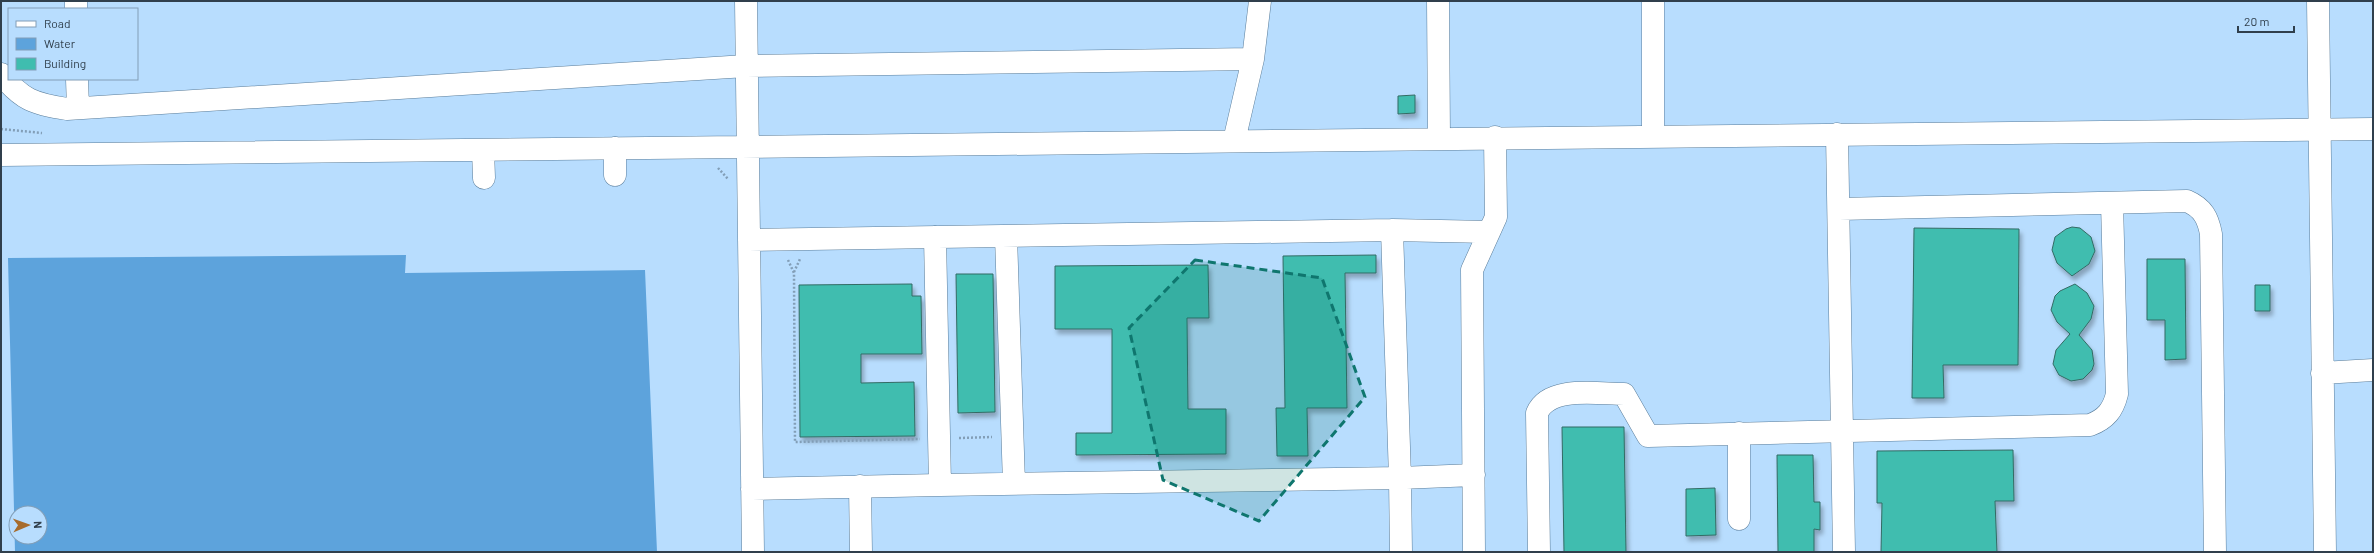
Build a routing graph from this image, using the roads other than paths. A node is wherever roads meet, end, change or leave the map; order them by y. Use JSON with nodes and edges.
{"nodes":[{"id":1,"x":746,"y":1,"type":"edge"},
{"id":2,"x":1260,"y":1,"type":"edge"},
{"id":3,"x":1438,"y":1,"type":"edge"},
{"id":4,"x":1653,"y":1,"type":"edge"},
{"id":5,"x":2318,"y":1,"type":"edge"},
{"id":6,"x":1253,"y":59,"type":"junction"},
{"id":7,"x":746,"y":66,"type":"junction"},
{"id":8,"x":1,"y":74,"type":"edge"},
{"id":9,"x":77,"y":80,"type":"edge"},
{"id":10,"x":78,"y":108,"type":"junction"},
{"id":11,"x":2319,"y":129,"type":"junction"},
{"id":12,"x":2373,"y":129,"type":"edge"},
{"id":13,"x":1838,"y":134,"type":"junction"},
{"id":14,"x":1653,"y":136,"type":"junction"},
{"id":15,"x":1495,"y":137,"type":"junction"},
{"id":16,"x":1439,"y":138,"type":"junction"},
{"id":17,"x":1234,"y":141,"type":"junction"},
{"id":18,"x":747,"y":147,"type":"junction"},
{"id":19,"x":615,"y":148,"type":"junction"},
{"id":20,"x":483,"y":150,"type":"junction"},
{"id":21,"x":1,"y":155,"type":"edge"},
{"id":22,"x":616,"y":175,"type":"dead end"},
{"id":23,"x":484,"y":178,"type":"dead end"},
{"id":24,"x":2112,"y":203,"type":"junction"},
{"id":25,"x":1839,"y":209,"type":"junction"},
{"id":26,"x":1392,"y":230,"type":"junction"},
{"id":27,"x":1489,"y":232,"type":"junction"},
{"id":28,"x":1006,"y":236,"type":"junction"},
{"id":29,"x":935,"y":237,"type":"junction"},
{"id":30,"x":748,"y":240,"type":"junction"},
{"id":31,"x":2373,"y":370,"type":"edge"},
{"id":32,"x":2322,"y":373,"type":"junction"},
{"id":33,"x":1842,"y":430,"type":"junction"},
{"id":34,"x":1739,"y":433,"type":"junction"},
{"id":35,"x":1474,"y":475,"type":"junction"},
{"id":36,"x":1400,"y":478,"type":"junction"},
{"id":37,"x":1014,"y":484,"type":"junction"},
{"id":38,"x":940,"y":485,"type":"junction"},
{"id":39,"x":860,"y":486,"type":"junction"},
{"id":40,"x":752,"y":489,"type":"junction"},
{"id":41,"x":1739,"y":519,"type":"dead end"},
{"id":42,"x":753,"y":552,"type":"edge"},
{"id":43,"x":861,"y":552,"type":"edge"},
{"id":44,"x":1401,"y":552,"type":"edge"},
{"id":45,"x":1474,"y":552,"type":"edge"},
{"id":46,"x":1539,"y":552,"type":"edge"},
{"id":47,"x":1844,"y":552,"type":"edge"},
{"id":48,"x":2215,"y":552,"type":"edge"},
{"id":49,"x":2325,"y":552,"type":"edge"}],
"edges":[{"from":1,"to":7,"type":"lane"},
{"from":2,"to":6,"type":"lane"},
{"from":3,"to":16,"type":"lane"},
{"from":4,"to":14,"type":"lane"},
{"from":5,"to":11,"type":"lane"},
{"from":6,"to":7,"type":"lane"},
{"from":6,"to":17,"type":"lane"},
{"from":7,"to":10,"type":"lane"},
{"from":7,"to":18,"type":"lane"},
{"from":8,"to":10,"type":"lane"},
{"from":9,"to":10,"type":"lane"},
{"from":11,"to":12,"type":"lane"},
{"from":11,"to":13,"type":"lane"},
{"from":11,"to":32,"type":"lane"},
{"from":13,"to":14,"type":"lane"},
{"from":13,"to":25,"type":"lane"},
{"from":14,"to":15,"type":"lane"},
{"from":15,"to":16,"type":"lane"},
{"from":15,"to":27,"type":"lane"},
{"from":16,"to":17,"type":"lane"},
{"from":17,"to":18,"type":"lane"},
{"from":18,"to":19,"type":"lane"},
{"from":18,"to":30,"type":"lane"},
{"from":19,"to":20,"type":"lane"},
{"from":19,"to":22,"type":"lane"},
{"from":20,"to":21,"type":"lane"},
{"from":20,"to":23,"type":"lane"},
{"from":24,"to":25,"type":"lane"},
{"from":24,"to":33,"type":"lane"},
{"from":24,"to":48,"type":"lane"},
{"from":25,"to":33,"type":"lane"},
{"from":26,"to":27,"type":"lane"},
{"from":26,"to":28,"type":"lane"},
{"from":26,"to":36,"type":"lane"},
{"from":27,"to":35,"type":"lane"},
{"from":28,"to":29,"type":"lane"},
{"from":28,"to":37,"type":"lane"},
{"from":29,"to":30,"type":"lane"},
{"from":29,"to":38,"type":"lane"},
{"from":30,"to":40,"type":"lane"},
{"from":31,"to":32,"type":"lane"},
{"from":32,"to":49,"type":"lane"},
{"from":33,"to":34,"type":"lane"},
{"from":33,"to":47,"type":"lane"},
{"from":34,"to":41,"type":"lane"},
{"from":34,"to":46,"type":"lane"},
{"from":35,"to":36,"type":"lane"},
{"from":35,"to":45,"type":"lane"},
{"from":36,"to":37,"type":"lane"},
{"from":36,"to":44,"type":"lane"},
{"from":37,"to":38,"type":"lane"},
{"from":38,"to":39,"type":"lane"},
{"from":39,"to":40,"type":"lane"},
{"from":39,"to":43,"type":"lane"},
{"from":40,"to":42,"type":"lane"}]}
